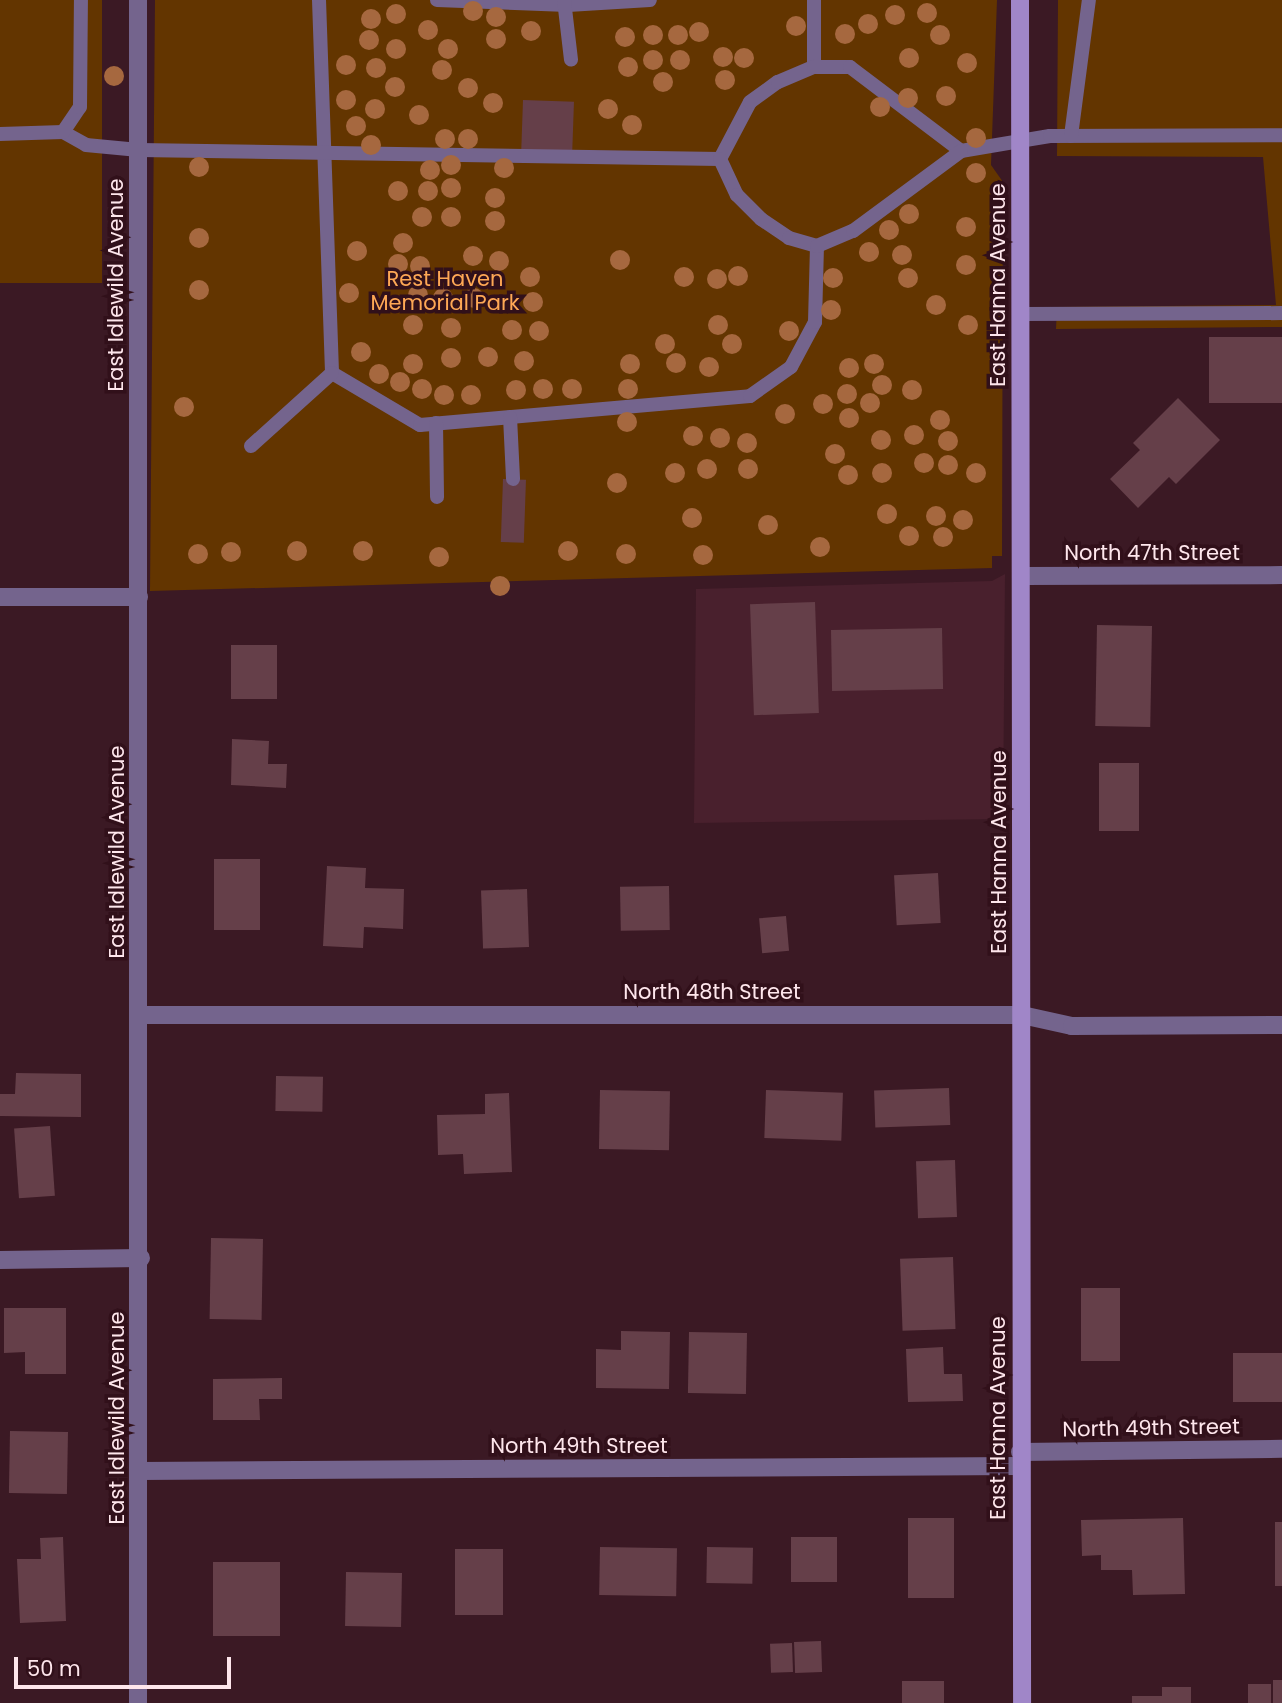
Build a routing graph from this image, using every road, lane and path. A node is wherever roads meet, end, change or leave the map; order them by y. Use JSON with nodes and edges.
{"nodes":[{"id":1,"x":81,"y":0,"type":"edge"},
{"id":2,"x":138,"y":0,"type":"edge"},
{"id":3,"x":319,"y":0,"type":"edge"},
{"id":4,"x":437,"y":0,"type":"edge"},
{"id":5,"x":650,"y":0,"type":"edge"},
{"id":6,"x":814,"y":0,"type":"edge"},
{"id":7,"x":1020,"y":0,"type":"edge"},
{"id":8,"x":1089,"y":0,"type":"edge"},
{"id":9,"x":566,"y":3,"type":"edge"},
{"id":10,"x":570,"y":60,"type":"dead end"},
{"id":11,"x":814,"y":67,"type":"junction"},
{"id":12,"x":63,"y":132,"type":"junction"},
{"id":13,"x":0,"y":134,"type":"edge"},
{"id":14,"x":1282,"y":135,"type":"edge"},
{"id":15,"x":1072,"y":136,"type":"junction"},
{"id":16,"x":1021,"y":145,"type":"junction"},
{"id":17,"x":139,"y":150,"type":"junction"},
{"id":18,"x":328,"y":151,"type":"junction"},
{"id":19,"x":961,"y":151,"type":"junction"},
{"id":20,"x":720,"y":159,"type":"junction"},
{"id":21,"x":817,"y":246,"type":"junction"},
{"id":22,"x":1282,"y":313,"type":"edge"},
{"id":23,"x":1021,"y":314,"type":"junction"},
{"id":24,"x":332,"y":373,"type":"junction"},
{"id":25,"x":510,"y":417,"type":"junction"},
{"id":26,"x":436,"y":424,"type":"junction"},
{"id":27,"x":251,"y":446,"type":"dead end"},
{"id":28,"x":513,"y":479,"type":"dead end"},
{"id":29,"x":437,"y":498,"type":"dead end"},
{"id":30,"x":1282,"y":575,"type":"edge"},
{"id":31,"x":1022,"y":576,"type":"junction"},
{"id":32,"x":0,"y":597,"type":"edge"},
{"id":33,"x":139,"y":597,"type":"junction"},
{"id":34,"x":141,"y":1015,"type":"junction"},
{"id":35,"x":1022,"y":1015,"type":"junction"},
{"id":36,"x":1282,"y":1025,"type":"edge"},
{"id":37,"x":141,"y":1258,"type":"junction"},
{"id":38,"x":0,"y":1260,"type":"edge"},
{"id":39,"x":1282,"y":1449,"type":"edge"},
{"id":40,"x":1020,"y":1459,"type":"junction"},
{"id":41,"x":139,"y":1471,"type":"junction"},
{"id":42,"x":138,"y":1703,"type":"edge"},
{"id":43,"x":1022,"y":1703,"type":"edge"}],
"edges":[{"from":1,"to":12,"type":"lane"},
{"from":2,"to":17,"type":"street","name":"East Idlewild Avenue"},
{"from":3,"to":18,"type":"lane"},
{"from":4,"to":9,"type":"lane"},
{"from":5,"to":9,"type":"lane"},
{"from":6,"to":11,"type":"lane"},
{"from":7,"to":16,"type":"street","name":"East Hanna Avenue"},
{"from":8,"to":15,"type":"lane"},
{"from":9,"to":10,"type":"lane"},
{"from":11,"to":19,"type":"lane"},
{"from":11,"to":20,"type":"lane"},
{"from":12,"to":13,"type":"lane"},
{"from":12,"to":17,"type":"lane"},
{"from":14,"to":15,"type":"lane"},
{"from":15,"to":16,"type":"lane"},
{"from":16,"to":19,"type":"lane"},
{"from":16,"to":23,"type":"street","name":"East Hanna Avenue"},
{"from":17,"to":18,"type":"lane"},
{"from":17,"to":33,"type":"street","name":"East Idlewild Avenue"},
{"from":18,"to":20,"type":"lane"},
{"from":18,"to":24,"type":"lane"},
{"from":19,"to":21,"type":"lane"},
{"from":20,"to":21,"type":"lane"},
{"from":21,"to":25,"type":"lane"},
{"from":22,"to":23,"type":"lane"},
{"from":23,"to":31,"type":"street","name":"East Hanna Avenue"},
{"from":24,"to":26,"type":"lane"},
{"from":24,"to":27,"type":"lane"},
{"from":25,"to":26,"type":"lane"},
{"from":25,"to":28,"type":"lane"},
{"from":26,"to":29,"type":"lane"},
{"from":30,"to":31,"type":"street","name":"North 47th Street"},
{"from":31,"to":35,"type":"street","name":"East Hanna Avenue"},
{"from":32,"to":33,"type":"street"},
{"from":33,"to":34,"type":"street","name":"East Idlewild Avenue"},
{"from":34,"to":35,"type":"street","name":"North 48th Street"},
{"from":34,"to":37,"type":"street","name":"East Idlewild Avenue"},
{"from":35,"to":36,"type":"street","name":"North 48th Street"},
{"from":35,"to":40,"type":"street","name":"East Hanna Avenue"},
{"from":37,"to":38,"type":"street"},
{"from":37,"to":41,"type":"street","name":"East Idlewild Avenue"},
{"from":39,"to":40,"type":"street","name":"North 49th Street"},
{"from":40,"to":41,"type":"street","name":"North 49th Street"},
{"from":40,"to":43,"type":"street","name":"East Hanna Avenue"},
{"from":41,"to":42,"type":"street","name":"East Idlewild Avenue"}]}
